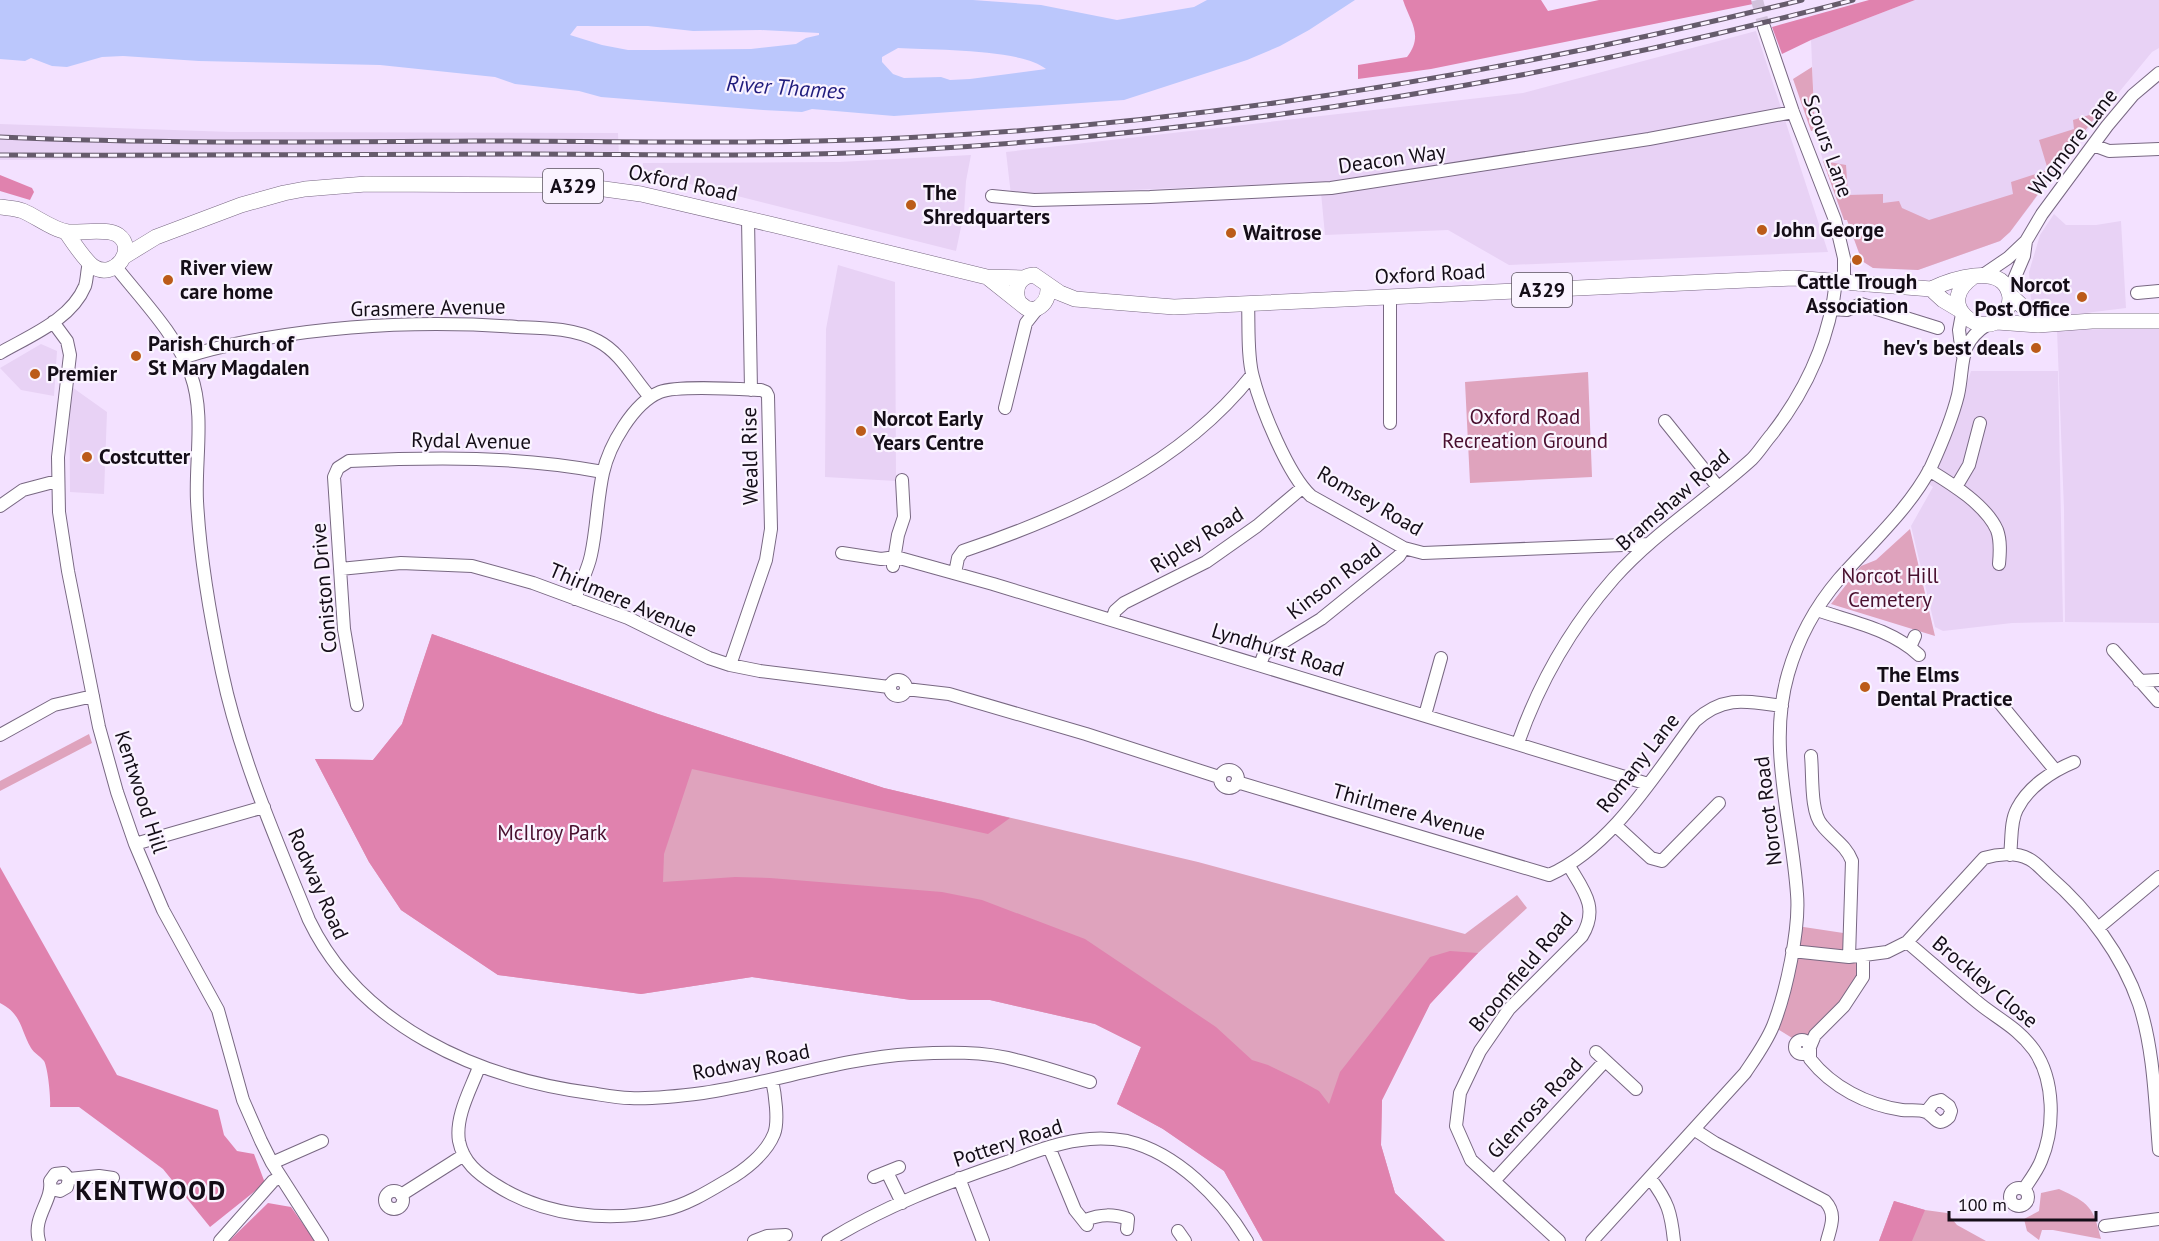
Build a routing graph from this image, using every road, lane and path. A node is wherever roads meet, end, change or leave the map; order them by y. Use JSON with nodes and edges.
{"nodes":[{"id":1,"x":1764,"y":27,"type":"tunnel mouth"},
{"id":2,"x":2159,"y":73,"type":"edge"},
{"id":3,"x":1793,"y":112,"type":"junction"},
{"id":4,"x":2093,"y":145,"type":"junction"},
{"id":5,"x":2159,"y":149,"type":"edge"},
{"id":6,"x":992,"y":196,"type":"dead end"},
{"id":7,"x":0,"y":207,"type":"edge"},
{"id":8,"x":748,"y":219,"type":"junction"},
{"id":9,"x":66,"y":232,"type":"junction"},
{"id":10,"x":99,"y":232,"type":"junction"},
{"id":11,"x":116,"y":234,"type":"junction"},
{"id":12,"x":156,"y":237,"type":"junction"},
{"id":13,"x":2026,"y":241,"type":"junction"},
{"id":14,"x":87,"y":260,"type":"junction"},
{"id":15,"x":116,"y":264,"type":"junction"},
{"id":16,"x":1978,"y":276,"type":"junction"},
{"id":17,"x":987,"y":278,"type":"junction"},
{"id":18,"x":1023,"y":278,"type":"junction"},
{"id":19,"x":1840,"y":281,"type":"junction"},
{"id":20,"x":86,"y":285,"type":"junction"},
{"id":21,"x":1048,"y":285,"type":"junction"},
{"id":22,"x":1931,"y":289,"type":"junction"},
{"id":23,"x":2159,"y":291,"type":"edge"},
{"id":24,"x":2009,"y":293,"type":"junction"},
{"id":25,"x":2137,"y":293,"type":"dead end"},
{"id":26,"x":1390,"y":297,"type":"junction"},
{"id":27,"x":1075,"y":299,"type":"junction"},
{"id":28,"x":1248,"y":303,"type":"junction"},
{"id":29,"x":1030,"y":305,"type":"junction"},
{"id":30,"x":1833,"y":309,"type":"junction"},
{"id":31,"x":1960,"y":312,"type":"junction"},
{"id":32,"x":2159,"y":321,"type":"edge"},
{"id":33,"x":53,"y":322,"type":"junction"},
{"id":34,"x":1993,"y":323,"type":"junction"},
{"id":35,"x":2049,"y":324,"type":"junction"},
{"id":36,"x":1938,"y":328,"type":"dead end"},
{"id":37,"x":0,"y":353,"type":"edge"},
{"id":38,"x":183,"y":358,"type":"junction"},
{"id":39,"x":1962,"y":358,"type":"junction"},
{"id":40,"x":1252,"y":375,"type":"junction"},
{"id":41,"x":750,"y":390,"type":"junction"},
{"id":42,"x":650,"y":397,"type":"junction"},
{"id":43,"x":1005,"y":408,"type":"dead end"},
{"id":44,"x":1665,"y":422,"type":"dead end"},
{"id":45,"x":1389,"y":423,"type":"dead end"},
{"id":46,"x":1980,"y":423,"type":"dead end"},
{"id":47,"x":338,"y":468,"type":"joint"},
{"id":48,"x":1929,"y":470,"type":"junction"},
{"id":49,"x":603,"y":471,"type":"junction"},
{"id":50,"x":902,"y":480,"type":"dead end"},
{"id":51,"x":57,"y":482,"type":"junction"},
{"id":52,"x":1718,"y":487,"type":"junction"},
{"id":53,"x":1956,"y":487,"type":"junction"},
{"id":54,"x":1302,"y":488,"type":"junction"},
{"id":55,"x":0,"y":506,"type":"edge"},
{"id":56,"x":1648,"y":544,"type":"junction"},
{"id":57,"x":1404,"y":548,"type":"junction"},
{"id":58,"x":842,"y":553,"type":"dead end"},
{"id":59,"x":894,"y":562,"type":"junction"},
{"id":60,"x":1999,"y":564,"type":"dead end"},
{"id":61,"x":340,"y":569,"type":"junction"},
{"id":62,"x":955,"y":573,"type":"junction"},
{"id":63,"x":575,"y":598,"type":"junction"},
{"id":64,"x":1816,"y":610,"type":"junction"},
{"id":65,"x":1112,"y":620,"type":"junction"},
{"id":66,"x":1915,"y":646,"type":"dead end"},
{"id":67,"x":2113,"y":650,"type":"dead end"},
{"id":68,"x":1441,"y":658,"type":"dead end"},
{"id":69,"x":730,"y":665,"type":"junction"},
{"id":70,"x":1260,"y":665,"type":"junction"},
{"id":71,"x":2159,"y":680,"type":"edge"},
{"id":72,"x":2139,"y":681,"type":"junction"},
{"id":73,"x":93,"y":696,"type":"junction"},
{"id":74,"x":2158,"y":701,"type":"edge"},
{"id":75,"x":1999,"y":702,"type":"dead end"},
{"id":76,"x":357,"y":705,"type":"dead end"},
{"id":77,"x":1782,"y":706,"type":"junction"},
{"id":78,"x":1425,"y":715,"type":"junction"},
{"id":79,"x":0,"y":735,"type":"edge"},
{"id":80,"x":1518,"y":743,"type":"junction"},
{"id":81,"x":1811,"y":756,"type":"dead end"},
{"id":82,"x":2074,"y":762,"type":"dead end"},
{"id":83,"x":2055,"y":770,"type":"junction"},
{"id":84,"x":1648,"y":784,"type":"junction"},
{"id":85,"x":1719,"y":803,"type":"dead end"},
{"id":86,"x":264,"y":807,"type":"junction"},
{"id":87,"x":1616,"y":825,"type":"junction"},
{"id":88,"x":135,"y":844,"type":"junction"},
{"id":89,"x":2010,"y":855,"type":"junction"},
{"id":90,"x":1569,"y":866,"type":"junction"},
{"id":91,"x":2159,"y":877,"type":"edge"},
{"id":92,"x":2098,"y":928,"type":"junction"},
{"id":93,"x":1910,"y":939,"type":"junction"},
{"id":94,"x":1792,"y":951,"type":"junction"},
{"id":95,"x":1863,"y":956,"type":"junction"},
{"id":96,"x":1850,"y":957,"type":"junction"},
{"id":97,"x":2154,"y":1046,"type":"edge"},
{"id":98,"x":479,"y":1066,"type":"junction"},
{"id":99,"x":772,"y":1080,"type":"junction"},
{"id":100,"x":1090,"y":1083,"type":"dead end"},
{"id":101,"x":1636,"y":1089,"type":"dead end"},
{"id":102,"x":1926,"y":1112,"type":"dead end"},
{"id":103,"x":1695,"y":1130,"type":"junction"},
{"id":104,"x":322,"y":1141,"type":"dead end"},
{"id":105,"x":1049,"y":1147,"type":"junction"},
{"id":106,"x":2159,"y":1150,"type":"edge"},
{"id":107,"x":464,"y":1155,"type":"junction"},
{"id":108,"x":272,"y":1163,"type":"junction"},
{"id":109,"x":281,"y":1177,"type":"junction"},
{"id":110,"x":874,"y":1177,"type":"dead end"},
{"id":111,"x":113,"y":1178,"type":"dead end"},
{"id":112,"x":959,"y":1178,"type":"junction"},
{"id":113,"x":1650,"y":1178,"type":"junction"},
{"id":114,"x":1494,"y":1181,"type":"junction"},
{"id":115,"x":2024,"y":1189,"type":"dead end"},
{"id":116,"x":401,"y":1195,"type":"dead end"},
{"id":117,"x":902,"y":1203,"type":"junction"},
{"id":118,"x":2159,"y":1219,"type":"edge"},
{"id":119,"x":2105,"y":1226,"type":"dead end"},
{"id":120,"x":1127,"y":1229,"type":"dead end"},
{"id":121,"x":786,"y":1235,"type":"dead end"},
{"id":122,"x":39,"y":1241,"type":"edge"},
{"id":123,"x":220,"y":1241,"type":"edge"},
{"id":124,"x":322,"y":1241,"type":"edge"},
{"id":125,"x":754,"y":1241,"type":"edge"},
{"id":126,"x":829,"y":1241,"type":"edge"},
{"id":127,"x":983,"y":1241,"type":"edge"},
{"id":128,"x":1247,"y":1241,"type":"edge"},
{"id":129,"x":1559,"y":1241,"type":"edge"},
{"id":130,"x":1592,"y":1241,"type":"edge"},
{"id":131,"x":1674,"y":1241,"type":"edge"},
{"id":132,"x":1827,"y":1241,"type":"edge"}],
"edges":[{"from":1,"to":3,"type":"street","name":"Scours Lane"},
{"from":2,"to":4,"type":"street","name":"Wigmore Lane"},
{"from":3,"to":6,"type":"street","name":"Deacon Way"},
{"from":3,"to":19,"type":"street","name":"Scours Lane"},
{"from":4,"to":5,"type":"street"},
{"from":4,"to":13,"type":"street","name":"Wigmore Lane"},
{"from":7,"to":9,"type":"main road"},
{"from":8,"to":12,"type":"main road","name":"Oxford Road","number":"A329"},
{"from":8,"to":17,"type":"main road","name":"Oxford Road","number":"A329"},
{"from":8,"to":41,"type":"street","name":"Weald Rise"},
{"from":9,"to":10,"type":"main road"},
{"from":9,"to":14,"type":"main road"},
{"from":10,"to":11,"type":"main road"},
{"from":10,"to":14,"type":"main road"},
{"from":11,"to":12,"type":"main road","name":"Oxford Road","number":"A329"},
{"from":11,"to":15,"type":"main road"},
{"from":12,"to":15,"type":"main road","name":"Oxford Road","number":"A329"},
{"from":13,"to":16,"type":"street","name":"Wigmore Lane"},
{"from":13,"to":24,"type":"street","name":"Wigmore Lane"},
{"from":14,"to":15,"type":"main road"},
{"from":14,"to":20,"type":"street"},
{"from":15,"to":20,"type":"street"},
{"from":15,"to":38,"type":"street","name":"Rodway Road"},
{"from":16,"to":22,"type":"main road","name":"Oxford Road","number":"A329"},
{"from":16,"to":24,"type":"main road"},
{"from":16,"to":31,"type":"main road"},
{"from":17,"to":18,"type":"main road","name":"Oxford Road","number":"A329"},
{"from":17,"to":29,"type":"main road","name":"Oxford Road","number":"A329"},
{"from":18,"to":21,"type":"main road"},
{"from":18,"to":29,"type":"main road"},
{"from":19,"to":22,"type":"main road","name":"Oxford Road","number":"A329"},
{"from":19,"to":26,"type":"main road","name":"Oxford Road","number":"A329"},
{"from":19,"to":30,"type":"street","name":"Bramshaw Road"},
{"from":20,"to":33,"type":"street"},
{"from":21,"to":27,"type":"main road","name":"Oxford Road","number":"A329"},
{"from":21,"to":29,"type":"main road"},
{"from":22,"to":31,"type":"main road"},
{"from":23,"to":25,"type":"street"},
{"from":24,"to":34,"type":"main road"},
{"from":24,"to":35,"type":"main road"},
{"from":26,"to":28,"type":"main road","name":"Oxford Road","number":"A329"},
{"from":26,"to":45,"type":"street"},
{"from":27,"to":28,"type":"main road","name":"Oxford Road","number":"A329"},
{"from":27,"to":29,"type":"main road","name":"Oxford Road","number":"A329"},
{"from":28,"to":40,"type":"street","name":"Romsey Road"},
{"from":29,"to":43,"type":"street"},
{"from":30,"to":36,"type":"street"},
{"from":30,"to":52,"type":"street","name":"Bramshaw Road"},
{"from":31,"to":34,"type":"main road"},
{"from":31,"to":39,"type":"street","name":"Norcot Road"},
{"from":32,"to":35,"type":"main road"},
{"from":33,"to":37,"type":"street"},
{"from":33,"to":51,"type":"street","name":"Kentwood Hill"},
{"from":34,"to":35,"type":"main road"},
{"from":34,"to":39,"type":"street","name":"Norcot Road"},
{"from":38,"to":42,"type":"street","name":"Grasmere Avenue"},
{"from":38,"to":86,"type":"street","name":"Rodway Road"},
{"from":39,"to":48,"type":"street","name":"Norcot Road"},
{"from":40,"to":54,"type":"street","name":"Romsey Road"},
{"from":40,"to":62,"type":"street"},
{"from":41,"to":42,"type":"street"},
{"from":41,"to":69,"type":"street","name":"Weald Rise"},
{"from":42,"to":49,"type":"street"},
{"from":44,"to":52,"type":"street"},
{"from":46,"to":53,"type":"street"},
{"from":47,"to":49,"type":"street","name":"Rydal Avenue"},
{"from":47,"to":61,"type":"street","name":"Coniston Drive"},
{"from":48,"to":53,"type":"street"},
{"from":48,"to":64,"type":"street","name":"Norcot Road"},
{"from":49,"to":63,"type":"street"},
{"from":50,"to":59,"type":"street"},
{"from":51,"to":55,"type":"street"},
{"from":51,"to":73,"type":"street","name":"Kentwood Hill"},
{"from":52,"to":56,"type":"street","name":"Bramshaw Road"},
{"from":53,"to":60,"type":"street"},
{"from":54,"to":57,"type":"street","name":"Romsey Road"},
{"from":54,"to":65,"type":"street","name":"Ripley Road"},
{"from":56,"to":57,"type":"street","name":"Romsey Road"},
{"from":56,"to":80,"type":"street","name":"Bramshaw Road"},
{"from":57,"to":70,"type":"street","name":"Kinson Road"},
{"from":58,"to":59,"type":"street","name":"Lyndhurst Road"},
{"from":59,"to":62,"type":"street","name":"Lyndhurst Road"},
{"from":61,"to":63,"type":"street","name":"Thirlmere Avenue"},
{"from":61,"to":76,"type":"street","name":"Coniston Drive"},
{"from":62,"to":65,"type":"street","name":"Lyndhurst Road"},
{"from":63,"to":69,"type":"street","name":"Thirlmere Avenue"},
{"from":64,"to":66,"type":"street"},
{"from":64,"to":77,"type":"street","name":"Norcot Road"},
{"from":65,"to":70,"type":"street","name":"Lyndhurst Road"},
{"from":67,"to":72,"type":"street"},
{"from":68,"to":78,"type":"street"},
{"from":69,"to":90,"type":"street","name":"Thirlmere Avenue"},
{"from":70,"to":78,"type":"street","name":"Lyndhurst Road"},
{"from":71,"to":72,"type":"street"},
{"from":72,"to":74,"type":"street"},
{"from":73,"to":79,"type":"street"},
{"from":73,"to":88,"type":"street","name":"Kentwood Hill"},
{"from":75,"to":83,"type":"street"},
{"from":77,"to":84,"type":"street","name":"Romany Lane"},
{"from":77,"to":94,"type":"street","name":"Norcot Road"},
{"from":78,"to":80,"type":"street","name":"Lyndhurst Road"},
{"from":80,"to":84,"type":"street","name":"Lyndhurst Road"},
{"from":81,"to":96,"type":"street"},
{"from":82,"to":83,"type":"street"},
{"from":83,"to":89,"type":"street"},
{"from":84,"to":87,"type":"street","name":"Romany Lane"},
{"from":85,"to":87,"type":"street"},
{"from":86,"to":88,"type":"street"},
{"from":86,"to":98,"type":"street","name":"Rodway Road"},
{"from":87,"to":90,"type":"street","name":"Romany Lane"},
{"from":88,"to":108,"type":"street","name":"Kentwood Hill"},
{"from":89,"to":92,"type":"street"},
{"from":89,"to":93,"type":"street"},
{"from":90,"to":114,"type":"street","name":"Broomfield Road"},
{"from":91,"to":92,"type":"street"},
{"from":92,"to":97,"type":"street"},
{"from":93,"to":95,"type":"street"},
{"from":93,"to":115,"type":"street","name":"Brockley Close"},
{"from":94,"to":96,"type":"street"},
{"from":94,"to":103,"type":"street","name":"Norcot Road"},
{"from":95,"to":96,"type":"street"},
{"from":95,"to":102,"type":"street"},
{"from":97,"to":106,"type":"street"},
{"from":98,"to":99,"type":"street","name":"Rodway Road"},
{"from":98,"to":107,"type":"street"},
{"from":99,"to":100,"type":"street","name":"Rodway Road"},
{"from":99,"to":107,"type":"street"},
{"from":101,"to":114,"type":"street","name":"Glenrosa Road"},
{"from":103,"to":113,"type":"street","name":"Norcot Road"},
{"from":103,"to":132,"type":"street"},
{"from":104,"to":108,"type":"street"},
{"from":105,"to":112,"type":"street","name":"Pottery Road"},
{"from":105,"to":120,"type":"street"},
{"from":105,"to":128,"type":"street","name":"Pottery Road"},
{"from":107,"to":116,"type":"street"},
{"from":108,"to":109,"type":"street","name":"Kentwood Hill"},
{"from":109,"to":123,"type":"street"},
{"from":109,"to":124,"type":"street","name":"Kentwood Hill"},
{"from":110,"to":117,"type":"street"},
{"from":111,"to":122,"type":"street"},
{"from":112,"to":117,"type":"street","name":"Pottery Road"},
{"from":112,"to":127,"type":"street"},
{"from":113,"to":130,"type":"street","name":"Norcot Road"},
{"from":113,"to":131,"type":"street"},
{"from":114,"to":129,"type":"street","name":"Broomfield Road"},
{"from":117,"to":126,"type":"street","name":"Pottery Road"},
{"from":118,"to":119,"type":"street"},
{"from":121,"to":125,"type":"street"}]}
